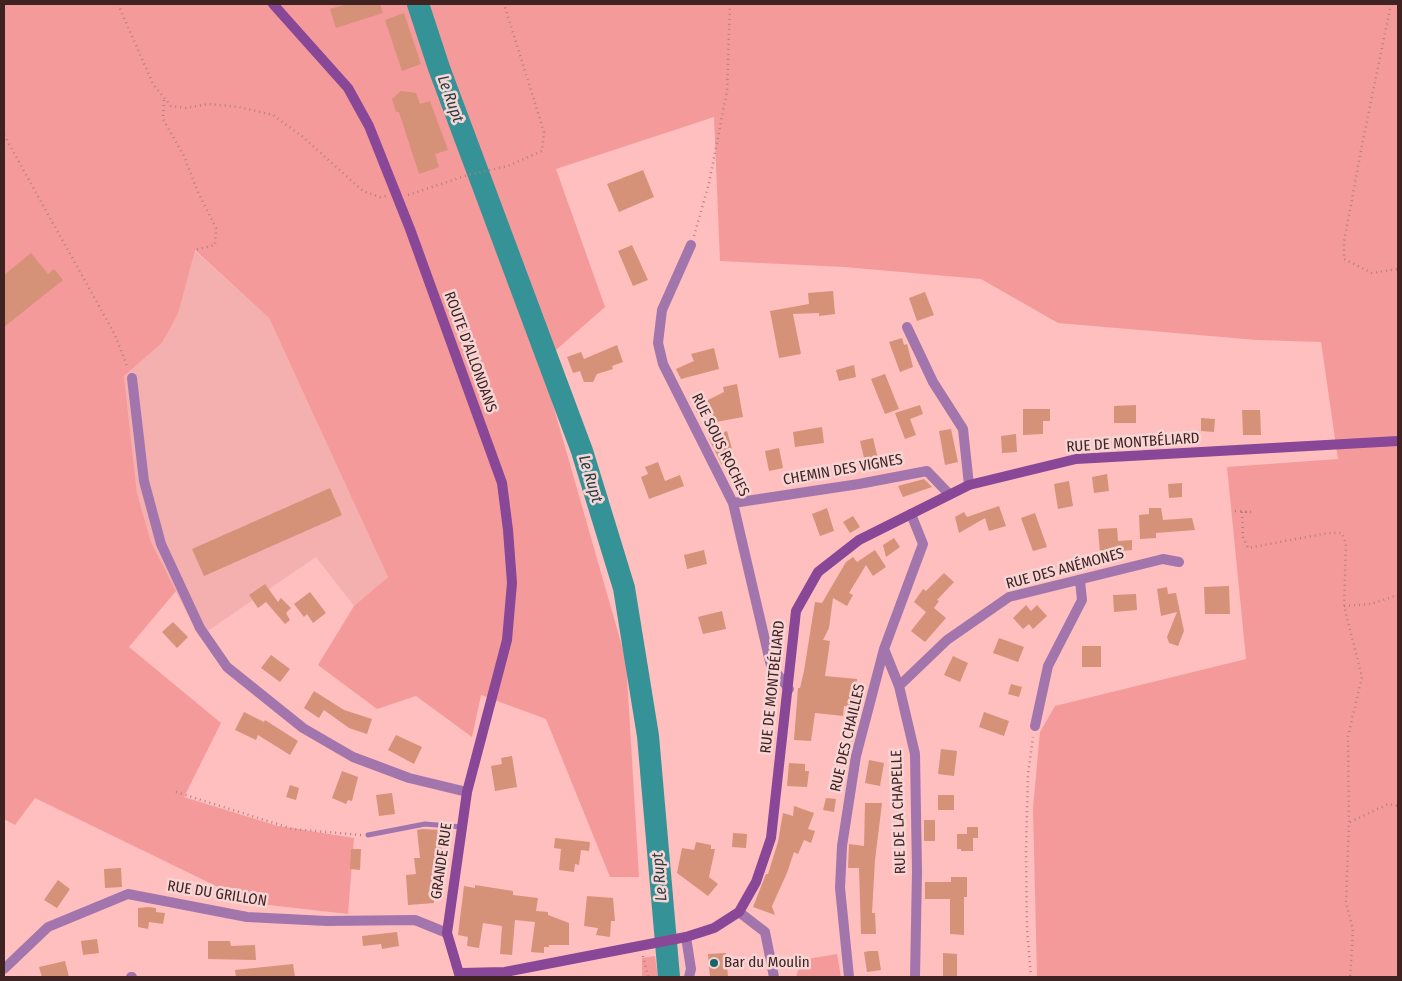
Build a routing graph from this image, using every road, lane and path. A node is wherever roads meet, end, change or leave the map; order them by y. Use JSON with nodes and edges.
{"nodes":[{"id":1,"x":118,"y":4,"type":"edge"},
{"id":2,"x":272,"y":4,"type":"edge"},
{"id":3,"x":504,"y":4,"type":"edge"},
{"id":4,"x":730,"y":4,"type":"edge"},
{"id":5,"x":1392,"y":4,"type":"edge"},
{"id":6,"x":164,"y":98,"type":"junction"},
{"id":7,"x":4,"y":136,"type":"edge"},
{"id":8,"x":397,"y":197,"type":"junction"},
{"id":9,"x":691,"y":245,"type":"joint"},
{"id":10,"x":194,"y":250,"type":"dead end"},
{"id":11,"x":1398,"y":269,"type":"edge"},
{"id":12,"x":907,"y":328,"type":"dead end"},
{"id":13,"x":132,"y":378,"type":"joint"},
{"id":14,"x":1398,"y":441,"type":"edge"},
{"id":15,"x":969,"y":485,"type":"junction"},
{"id":16,"x":949,"y":494,"type":"junction"},
{"id":17,"x":733,"y":503,"type":"junction"},
{"id":18,"x":1235,"y":511,"type":"dead end"},
{"id":19,"x":911,"y":514,"type":"junction"},
{"id":20,"x":1179,"y":562,"type":"dead end"},
{"id":21,"x":1080,"y":581,"type":"junction"},
{"id":22,"x":1398,"y":595,"type":"edge"},
{"id":23,"x":1344,"y":606,"type":"junction"},
{"id":24,"x":884,"y":649,"type":"junction"},
{"id":25,"x":899,"y":686,"type":"junction"},
{"id":26,"x":789,"y":689,"type":"junction"},
{"id":27,"x":1035,"y":726,"type":"joint"},
{"id":28,"x":477,"y":747,"type":"joint"},
{"id":29,"x":176,"y":792,"type":"dead end"},
{"id":30,"x":467,"y":792,"type":"junction"},
{"id":31,"x":1398,"y":806,"type":"edge"},
{"id":32,"x":1349,"y":823,"type":"junction"},
{"id":33,"x":462,"y":828,"type":"junction"},
{"id":34,"x":368,"y":835,"type":"joint"},
{"id":35,"x":739,"y":912,"type":"junction"},
{"id":36,"x":447,"y":933,"type":"junction"},
{"id":37,"x":686,"y":938,"type":"junction"},
{"id":38,"x":4,"y":968,"type":"edge"},
{"id":39,"x":460,"y":975,"type":"edge"},
{"id":40,"x":689,"y":977,"type":"edge"},
{"id":41,"x":774,"y":977,"type":"edge"},
{"id":42,"x":849,"y":977,"type":"edge"},
{"id":43,"x":915,"y":977,"type":"edge"},
{"id":44,"x":1031,"y":977,"type":"edge"},
{"id":45,"x":1350,"y":977,"type":"edge"}],
"edges":[{"from":1,"to":6,"type":"path"},
{"from":2,"to":8,"type":"street","name":"ROUTE D’ALLONDANS"},
{"from":3,"to":8,"type":"path"},
{"from":4,"to":9,"type":"path"},
{"from":5,"to":11,"type":"path"},
{"from":6,"to":8,"type":"path"},
{"from":6,"to":10,"type":"path"},
{"from":7,"to":13,"type":"path"},
{"from":8,"to":28,"type":"street","name":"ROUTE D’ALLONDANS"},
{"from":9,"to":17,"type":"street","name":"RUE SOUS ROCHES"},
{"from":12,"to":15,"type":"street"},
{"from":13,"to":30,"type":"street"},
{"from":14,"to":15,"type":"street","name":"RUE DE MONTBÉLIARD"},
{"from":15,"to":16,"type":"street","name":"RUE DE MONTBÉLIARD"},
{"from":16,"to":17,"type":"street","name":"CHEMIN DES VIGNES"},
{"from":16,"to":19,"type":"street","name":"RUE DE MONTBÉLIARD"},
{"from":17,"to":26,"type":"street","name":"RUE SOUS ROCHES"},
{"from":18,"to":23,"type":"path"},
{"from":19,"to":24,"type":"street","name":"RUE DES CHAILLES"},
{"from":19,"to":26,"type":"street","name":"RUE DE MONTBÉLIARD"},
{"from":20,"to":21,"type":"street","name":"RUE DES ANÉMONES"},
{"from":21,"to":25,"type":"street","name":"RUE DES ANÉMONES"},
{"from":21,"to":27,"type":"street"},
{"from":22,"to":23,"type":"path"},
{"from":23,"to":32,"type":"path"},
{"from":24,"to":25,"type":"street","name":"RUE DE LA CHAPELLE"},
{"from":24,"to":42,"type":"street","name":"RUE DES CHAILLES"},
{"from":25,"to":43,"type":"street","name":"RUE DE LA CHAPELLE"},
{"from":26,"to":35,"type":"street","name":"RUE DE MONTBÉLIARD"},
{"from":27,"to":44,"type":"path"},
{"from":28,"to":30,"type":"street","name":"GRANDE RUE"},
{"from":29,"to":34,"type":"path"},
{"from":30,"to":33,"type":"street","name":"GRANDE RUE"},
{"from":31,"to":32,"type":"path"},
{"from":32,"to":45,"type":"path"},
{"from":33,"to":34,"type":"lane"},
{"from":33,"to":36,"type":"street","name":"GRANDE RUE"},
{"from":35,"to":37,"type":"street","name":"RUE DE MONTBÉLIARD"},
{"from":35,"to":41,"type":"street"},
{"from":36,"to":38,"type":"street","name":"RUE DU GRILLON"},
{"from":36,"to":39,"type":"street","name":"GRANDE RUE"},
{"from":37,"to":39,"type":"street","name":"RUE DE MONTBÉLIARD"},
{"from":37,"to":40,"type":"street"}]}
